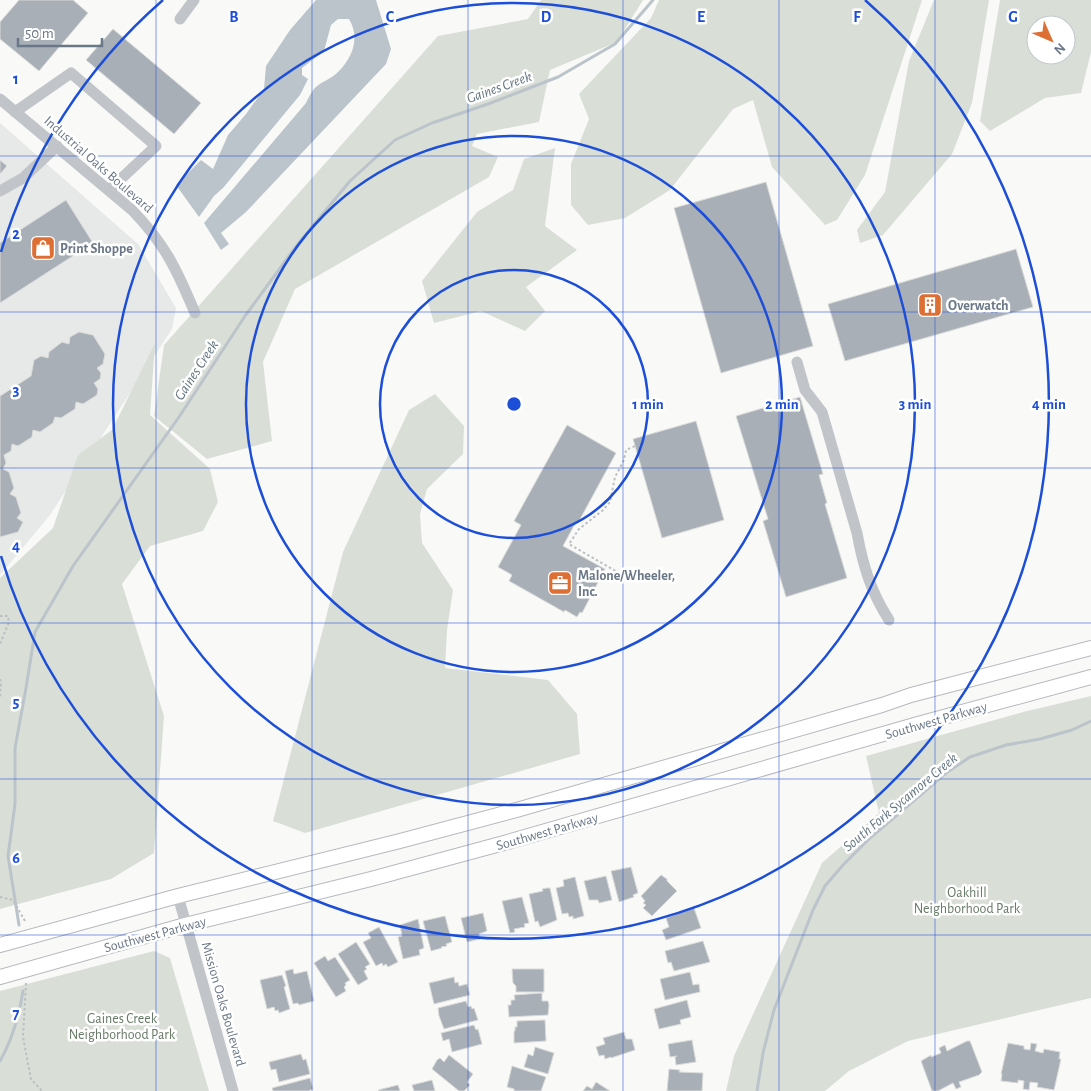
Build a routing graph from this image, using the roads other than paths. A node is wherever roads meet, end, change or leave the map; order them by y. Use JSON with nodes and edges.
{"nodes":[{"id":1,"x":194,"y":0,"type":"edge"},
{"id":2,"x":180,"y":19,"type":"dead end"},
{"id":3,"x":6,"y":106,"type":"edge"},
{"id":4,"x":57,"y":146,"type":"junction"},
{"id":5,"x":109,"y":190,"type":"junction"},
{"id":6,"x":0,"y":192,"type":"edge"},
{"id":7,"x":195,"y":313,"type":"dead end"},
{"id":8,"x":797,"y":362,"type":"dead end"},
{"id":9,"x":889,"y":620,"type":"dead end"},
{"id":10,"x":1091,"y":648,"type":"edge"},
{"id":11,"x":1091,"y":677,"type":"edge"},
{"id":12,"x":178,"y":896,"type":"junction"},
{"id":13,"x":185,"y":925,"type":"junction"},
{"id":14,"x":0,"y":945,"type":"edge"},
{"id":15,"x":0,"y":977,"type":"edge"},
{"id":16,"x":233,"y":1091,"type":"edge"}],
"edges":[{"from":1,"to":2,"type":"street"},
{"from":3,"to":4,"type":"street","name":"Industrial Oaks Boulevard"},
{"from":3,"to":5,"type":"street"},
{"from":4,"to":5,"type":"street","name":"Industrial Oaks Boulevard"},
{"from":4,"to":6,"type":"street"},
{"from":5,"to":7,"type":"street","name":"Industrial Oaks Boulevard"},
{"from":8,"to":9,"type":"street"},
{"from":10,"to":12,"type":"main road","name":"Southwest Parkway"},
{"from":11,"to":13,"type":"main road","name":"Southwest Parkway"},
{"from":12,"to":13,"type":"street","name":"Mission Oaks Boulevard"},
{"from":12,"to":14,"type":"main road","name":"Southwest Parkway"},
{"from":13,"to":15,"type":"main road","name":"Southwest Parkway"},
{"from":13,"to":16,"type":"street","name":"Mission Oaks Boulevard"}]}
